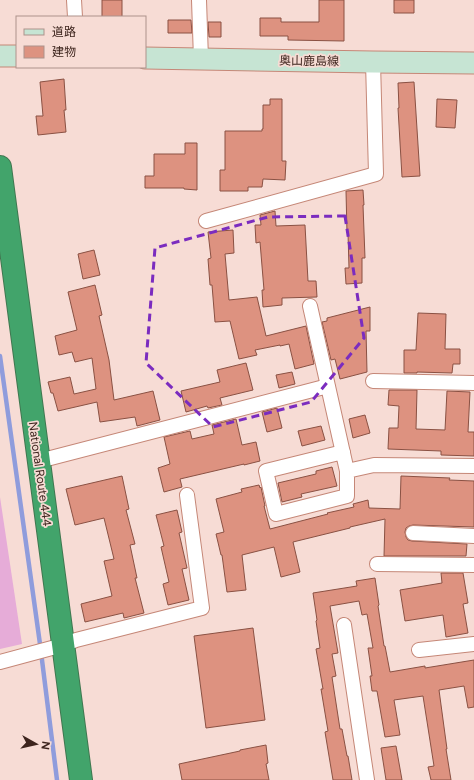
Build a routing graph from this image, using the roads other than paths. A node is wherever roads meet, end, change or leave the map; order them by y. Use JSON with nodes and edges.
{"nodes":[{"id":1,"x":74,"y":0,"type":"edge"},
{"id":2,"x":199,"y":0,"type":"edge"},
{"id":3,"x":75,"y":16,"type":"edge"},
{"id":4,"x":0,"y":56,"type":"edge"},
{"id":5,"x":16,"y":56,"type":"edge"},
{"id":6,"x":146,"y":58,"type":"edge"},
{"id":7,"x":201,"y":59,"type":"junction"},
{"id":8,"x":373,"y":62,"type":"junction"},
{"id":9,"x":474,"y":63,"type":"edge"},
{"id":10,"x":0,"y":167,"type":"edge"},
{"id":11,"x":206,"y":222,"type":"dead end"},
{"id":12,"x":310,"y":306,"type":"dead end"},
{"id":13,"x":373,"y":381,"type":"dead end"},
{"id":14,"x":474,"y":383,"type":"edge"},
{"id":15,"x":328,"y":386,"type":"junction"},
{"id":16,"x":343,"y":452,"type":"junction"},
{"id":17,"x":39,"y":461,"type":"junction"},
{"id":18,"x":474,"y":466,"type":"edge"},
{"id":19,"x":347,"y":471,"type":"junction"},
{"id":20,"x":187,"y":495,"type":"dead end"},
{"id":21,"x":413,"y":533,"type":"dead end"},
{"id":22,"x":474,"y":536,"type":"edge"},
{"id":23,"x":377,"y":564,"type":"dead end"},
{"id":24,"x":474,"y":565,"type":"edge"},
{"id":25,"x":344,"y":625,"type":"dead end"},
{"id":26,"x":474,"y":644,"type":"edge"},
{"id":27,"x":56,"y":647,"type":"junction"},
{"id":28,"x":419,"y":650,"type":"dead end"},
{"id":29,"x":0,"y":662,"type":"edge"},
{"id":30,"x":81,"y":780,"type":"edge"},
{"id":31,"x":367,"y":780,"type":"edge"}],
"edges":[{"from":1,"to":3,"type":"street"},
{"from":2,"to":7,"type":"street"},
{"from":4,"to":5,"type":"main road"},
{"from":6,"to":7,"type":"main road","name":"奥山鹿島線"},
{"from":7,"to":8,"type":"main road","name":"奥山鹿島線"},
{"from":8,"to":9,"type":"main road","name":"奥山鹿島線"},
{"from":8,"to":11,"type":"street"},
{"from":10,"to":17,"type":"highway","name":"National Route 444"},
{"from":12,"to":15,"type":"street"},
{"from":13,"to":14,"type":"street"},
{"from":15,"to":16,"type":"street"},
{"from":15,"to":17,"type":"street"},
{"from":16,"to":19,"type":"street"},
{"from":16,"to":19,"type":"street"},
{"from":17,"to":27,"type":"highway","name":"National Route 444"},
{"from":18,"to":19,"type":"street"},
{"from":20,"to":27,"type":"street"},
{"from":21,"to":22,"type":"street"},
{"from":23,"to":24,"type":"street"},
{"from":25,"to":31,"type":"street"},
{"from":26,"to":28,"type":"street"},
{"from":27,"to":29,"type":"street"},
{"from":27,"to":30,"type":"highway","name":"National Route 444"}]}
